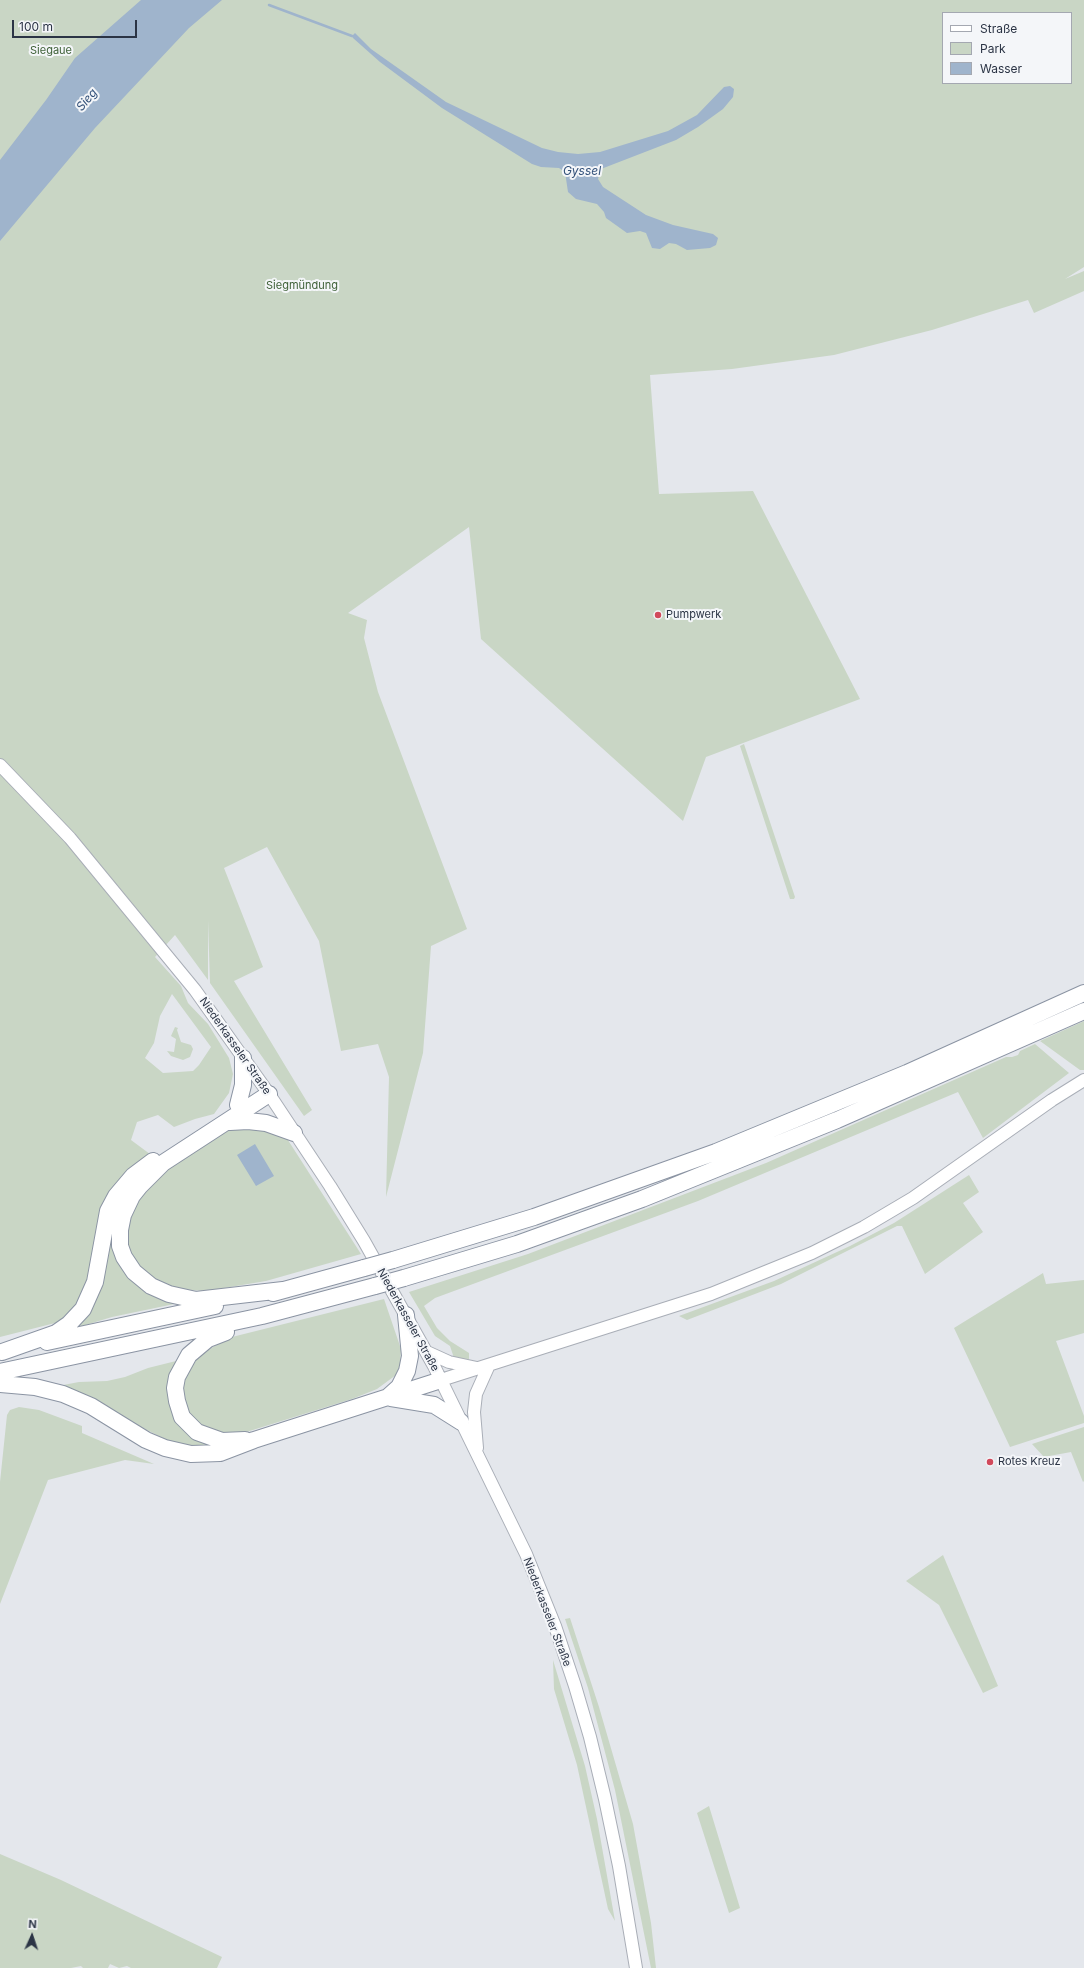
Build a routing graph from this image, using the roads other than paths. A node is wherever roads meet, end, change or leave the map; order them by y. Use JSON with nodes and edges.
{"nodes":[{"id":1,"x":0,"y":765,"type":"edge"},
{"id":2,"x":1084,"y":993,"type":"edge"},
{"id":3,"x":1084,"y":1011,"type":"edge"},
{"id":4,"x":243,"y":1058,"type":"junction"},
{"id":5,"x":1084,"y":1080,"type":"edge"},
{"id":6,"x":267,"y":1091,"type":"junction"},
{"id":7,"x":238,"y":1104,"type":"junction"},
{"id":8,"x":228,"y":1123,"type":"junction"},
{"id":9,"x":294,"y":1133,"type":"junction"},
{"id":10,"x":283,"y":1290,"type":"junction"},
{"id":11,"x":406,"y":1315,"type":"junction"},
{"id":12,"x":262,"y":1316,"type":"junction"},
{"id":13,"x":1,"y":1352,"type":"edge"},
{"id":14,"x":427,"y":1352,"type":"junction"},
{"id":15,"x":484,"y":1367,"type":"junction"},
{"id":16,"x":0,"y":1372,"type":"edge"},
{"id":17,"x":441,"y":1380,"type":"junction"},
{"id":18,"x":0,"y":1384,"type":"edge"},
{"id":19,"x":387,"y":1397,"type":"junction"},
{"id":20,"x":461,"y":1422,"type":"junction"},
{"id":21,"x":254,"y":1440,"type":"junction"},
{"id":22,"x":478,"y":1457,"type":"junction"},
{"id":23,"x":636,"y":1968,"type":"edge"}],
"edges":[{"from":1,"to":4,"type":"main road","name":"Niederkasseler Straße"},
{"from":2,"to":10,"type":"highway","bridge":true},
{"from":3,"to":12,"type":"highway","bridge":true},
{"from":4,"to":6,"type":"main road","name":"Niederkasseler Straße"},
{"from":4,"to":7,"type":"highway"},
{"from":5,"to":15,"type":"main road"},
{"from":6,"to":7,"type":"highway"},
{"from":6,"to":8,"type":"highway"},
{"from":6,"to":9,"type":"main road","name":"Niederkasseler Straße"},
{"from":7,"to":13,"type":"highway"},
{"from":8,"to":9,"type":"highway"},
{"from":8,"to":10,"type":"highway"},
{"from":9,"to":11,"type":"main road","name":"Niederkasseler Straße"},
{"from":10,"to":13,"type":"highway"},
{"from":11,"to":14,"type":"main road","name":"Niederkasseler Straße"},
{"from":11,"to":19,"type":"highway"},
{"from":12,"to":16,"type":"highway"},
{"from":12,"to":21,"type":"highway"},
{"from":14,"to":15,"type":"main road"},
{"from":14,"to":17,"type":"main road","name":"Niederkasseler Straße"},
{"from":15,"to":17,"type":"main road"},
{"from":15,"to":22,"type":"main road"},
{"from":17,"to":19,"type":"highway"},
{"from":17,"to":20,"type":"main road","name":"Niederkasseler Straße"},
{"from":18,"to":21,"type":"highway"},
{"from":19,"to":20,"type":"highway"},
{"from":19,"to":21,"type":"highway"},
{"from":20,"to":22,"type":"main road","name":"Niederkasseler Straße"},
{"from":22,"to":23,"type":"main road","name":"Niederkasseler Straße"}]}
